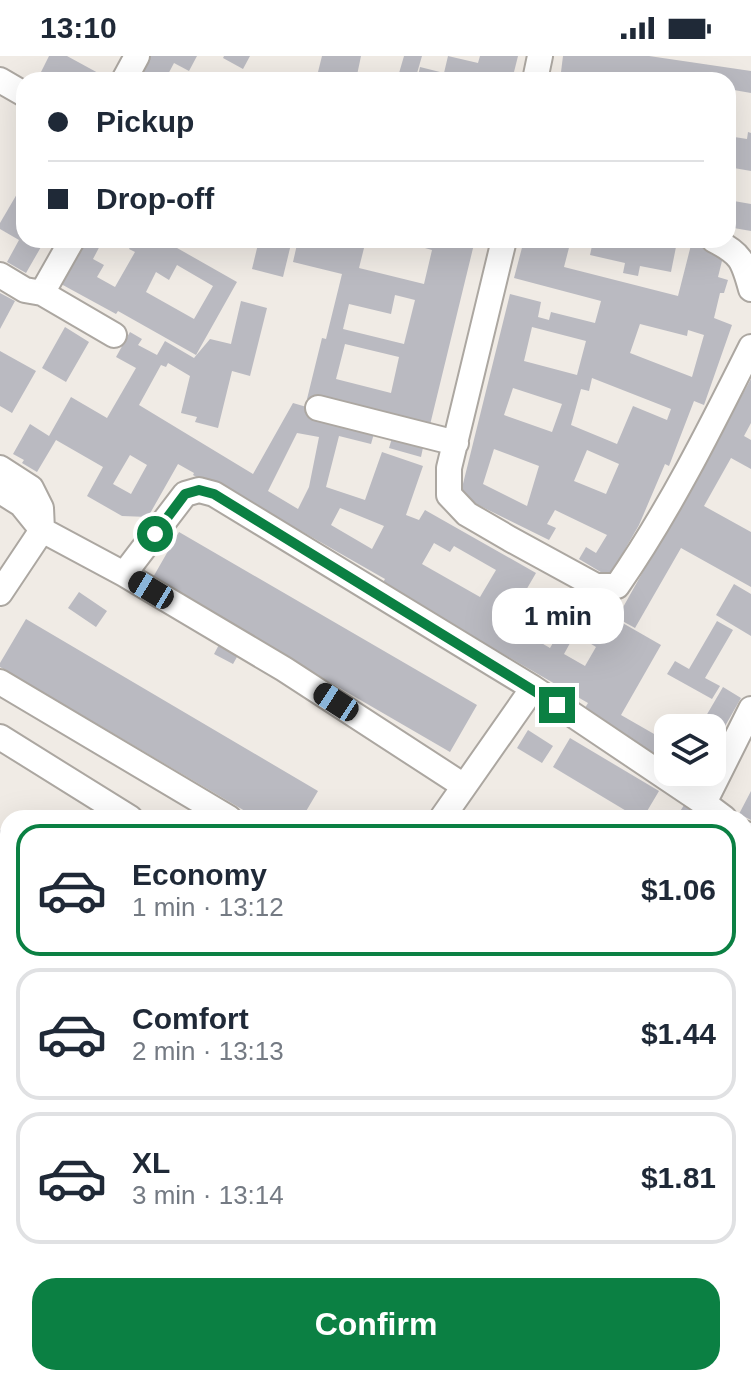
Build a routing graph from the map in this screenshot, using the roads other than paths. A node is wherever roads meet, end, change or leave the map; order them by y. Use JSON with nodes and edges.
{"nodes":[{"id":1,"x":67,"y":248,"type":"edge"},
{"id":2,"x":502,"y":248,"type":"edge"},
{"id":3,"x":728,"y":248,"type":"edge"},
{"id":4,"x":0,"y":275,"type":"edge"},
{"id":5,"x":751,"y":289,"type":"edge"},
{"id":6,"x":42,"y":293,"type":"junction"},
{"id":7,"x":114,"y":335,"type":"dead end"},
{"id":8,"x":751,"y":347,"type":"edge"},
{"id":9,"x":318,"y":408,"type":"dead end"},
{"id":10,"x":456,"y":443,"type":"junction"},
{"id":11,"x":0,"y":468,"type":"edge"},
{"id":12,"x":0,"y":491,"type":"edge"},
{"id":13,"x":42,"y":530,"type":"junction"},
{"id":14,"x":124,"y":574,"type":"junction"},
{"id":15,"x":0,"y":593,"type":"edge"},
{"id":16,"x":0,"y":682,"type":"edge"},
{"id":17,"x":533,"y":688,"type":"junction"},
{"id":18,"x":751,"y":709,"type":"edge"},
{"id":19,"x":0,"y":737,"type":"edge"},
{"id":20,"x":464,"y":786,"type":"junction"},
{"id":21,"x":704,"y":803,"type":"junction"},
{"id":22,"x":117,"y":810,"type":"edge"},
{"id":23,"x":216,"y":810,"type":"edge"},
{"id":24,"x":448,"y":810,"type":"edge"},
{"id":25,"x":713,"y":810,"type":"edge"}],
"edges":[{"from":1,"to":6,"type":"street"},
{"from":2,"to":10,"type":"street"},
{"from":3,"to":5,"type":"street"},
{"from":4,"to":6,"type":"street"},
{"from":6,"to":7,"type":"street"},
{"from":8,"to":10,"type":"street"},
{"from":9,"to":10,"type":"street"},
{"from":11,"to":13,"type":"street"},
{"from":12,"to":13,"type":"street"},
{"from":13,"to":14,"type":"street"},
{"from":13,"to":15,"type":"street"},
{"from":14,"to":17,"type":"street"},
{"from":14,"to":20,"type":"street"},
{"from":16,"to":23,"type":"street"},
{"from":17,"to":20,"type":"street"},
{"from":17,"to":21,"type":"street"},
{"from":18,"to":21,"type":"street"},
{"from":19,"to":22,"type":"street"},
{"from":20,"to":24,"type":"street"},
{"from":21,"to":25,"type":"street"}]}
